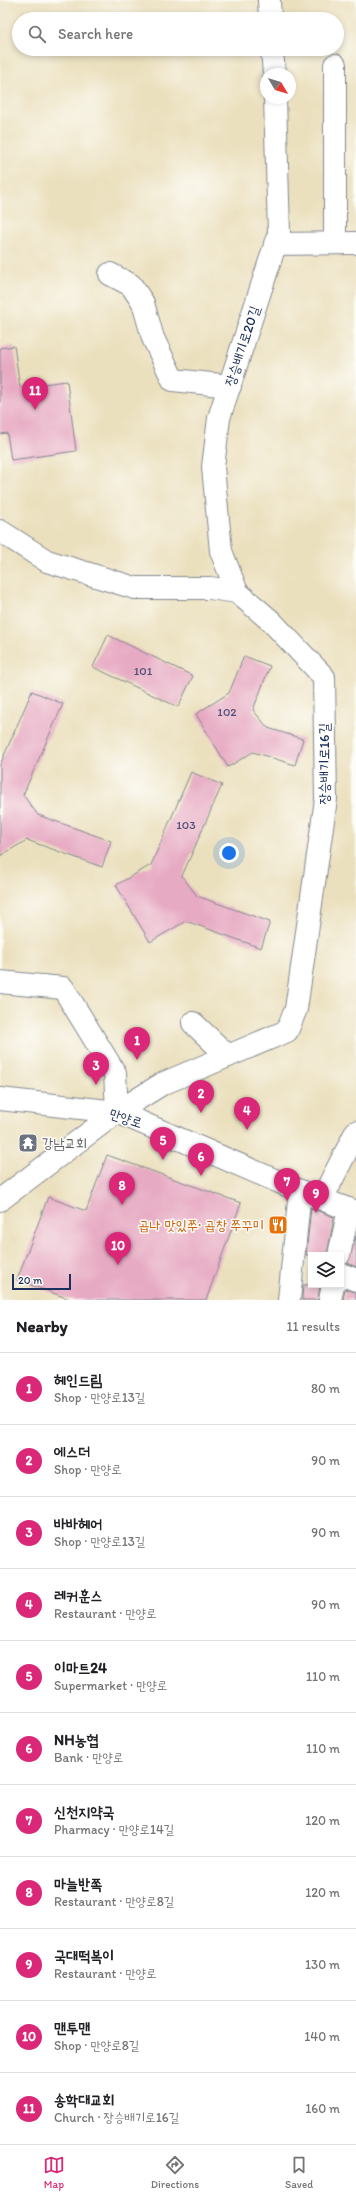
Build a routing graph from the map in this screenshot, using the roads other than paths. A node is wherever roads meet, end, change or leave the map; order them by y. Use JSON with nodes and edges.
{"nodes":[{"id":1,"x":269,"y":0,"type":"edge"},
{"id":2,"x":270,"y":12,"type":"edge"},
{"id":3,"x":273,"y":56,"type":"edge"},
{"id":4,"x":335,"y":65,"type":"dead end"},
{"id":5,"x":274,"y":68,"type":"edge"},
{"id":6,"x":275,"y":104,"type":"edge"},
{"id":7,"x":334,"y":243,"type":"junction"},
{"id":8,"x":356,"y":243,"type":"edge"},
{"id":9,"x":275,"y":244,"type":"junction"},
{"id":10,"x":110,"y":274,"type":"dead end"},
{"id":11,"x":230,"y":386,"type":"junction"},
{"id":12,"x":0,"y":531,"type":"edge"},
{"id":13,"x":237,"y":592,"type":"junction"},
{"id":14,"x":0,"y":982,"type":"edge"},
{"id":15,"x":193,"y":1023,"type":"dead end"},
{"id":16,"x":228,"y":1056,"type":"junction"},
{"id":17,"x":0,"y":1099,"type":"edge"},
{"id":18,"x":117,"y":1112,"type":"junction"},
{"id":19,"x":356,"y":1132,"type":"edge"},
{"id":20,"x":300,"y":1191,"type":"junction"},
{"id":21,"x":322,"y":1199,"type":"junction"},
{"id":22,"x":0,"y":1200,"type":"edge"},
{"id":23,"x":352,"y":1210,"type":"edge"},
{"id":24,"x":340,"y":1252,"type":"edge"},
{"id":25,"x":344,"y":1275,"type":"edge"},
{"id":26,"x":356,"y":1280,"type":"edge"},
{"id":27,"x":332,"y":1288,"type":"edge"},
{"id":28,"x":289,"y":1300,"type":"edge"},
{"id":29,"x":330,"y":1300,"type":"edge"}],
"edges":[{"from":1,"to":2,"type":"street"},
{"from":3,"to":5,"type":"street"},
{"from":4,"to":7,"type":"street"},
{"from":6,"to":9,"type":"street","name":"장승배기로20길"},
{"from":7,"to":8,"type":"street"},
{"from":7,"to":9,"type":"street"},
{"from":9,"to":11,"type":"street","name":"장승배기로20길"},
{"from":10,"to":11,"type":"street"},
{"from":11,"to":13,"type":"street","name":"장승배기로20길"},
{"from":12,"to":13,"type":"street"},
{"from":13,"to":16,"type":"street","name":"장승배기로16길"},
{"from":14,"to":18,"type":"street"},
{"from":15,"to":16,"type":"street"},
{"from":16,"to":18,"type":"street","name":"장승배기로16길"},
{"from":17,"to":18,"type":"street","name":"만양로"},
{"from":18,"to":20,"type":"street","name":"만양로"},
{"from":18,"to":22,"type":"street","name":"장승배기로16길"},
{"from":19,"to":21,"type":"street"},
{"from":20,"to":21,"type":"street","name":"만양로"},
{"from":20,"to":28,"type":"street"},
{"from":21,"to":23,"type":"street","name":"만양로"},
{"from":23,"to":24,"type":"street"},
{"from":25,"to":26,"type":"street"},
{"from":27,"to":29,"type":"street"}]}
